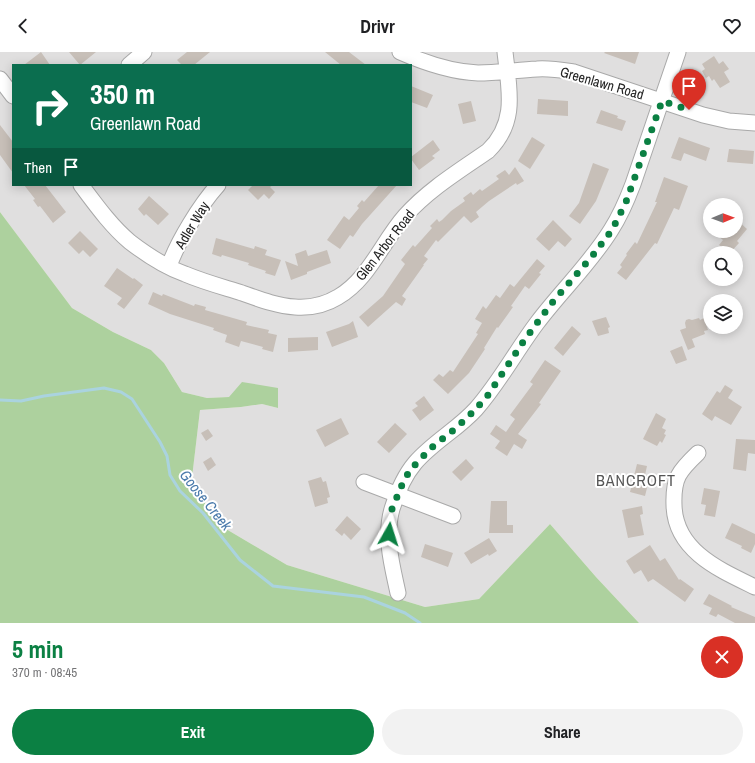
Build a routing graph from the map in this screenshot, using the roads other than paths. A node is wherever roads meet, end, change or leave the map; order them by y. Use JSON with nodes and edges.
{"nodes":[{"id":1,"x":144,"y":52,"type":"edge"},
{"id":2,"x":400,"y":52,"type":"edge"},
{"id":3,"x":505,"y":52,"type":"edge"},
{"id":4,"x":678,"y":52,"type":"edge"},
{"id":5,"x":130,"y":64,"type":"edge"},
{"id":6,"x":507,"y":72,"type":"junction"},
{"id":7,"x":0,"y":79,"type":"edge"},
{"id":8,"x":12,"y":95,"type":"edge"},
{"id":9,"x":662,"y":101,"type":"junction"},
{"id":10,"x":755,"y":123,"type":"edge"},
{"id":11,"x":82,"y":186,"type":"edge"},
{"id":12,"x":217,"y":186,"type":"edge"},
{"id":13,"x":169,"y":266,"type":"junction"},
{"id":14,"x":698,"y":453,"type":"dead end"},
{"id":15,"x":364,"y":482,"type":"dead end"},
{"id":16,"x":398,"y":495,"type":"junction"},
{"id":17,"x":453,"y":516,"type":"dead end"},
{"id":18,"x":755,"y":587,"type":"edge"},
{"id":19,"x":398,"y":592,"type":"dead end"}],
"edges":[{"from":1,"to":5,"type":"street"},
{"from":2,"to":6,"type":"street","name":"Greenlawn Road"},
{"from":3,"to":6,"type":"street","name":"Glen Arbor Road"},
{"from":4,"to":9,"type":"street"},
{"from":6,"to":9,"type":"street","name":"Greenlawn Road"},
{"from":6,"to":13,"type":"street","name":"Glen Arbor Road"},
{"from":7,"to":8,"type":"street"},
{"from":9,"to":10,"type":"street","name":"Greenlawn Road"},
{"from":9,"to":16,"type":"street"},
{"from":11,"to":13,"type":"street","name":"Glen Arbor Road"},
{"from":12,"to":13,"type":"street","name":"Adler Way"},
{"from":14,"to":18,"type":"street"},
{"from":15,"to":16,"type":"street"},
{"from":16,"to":17,"type":"street"},
{"from":16,"to":19,"type":"street"}]}
